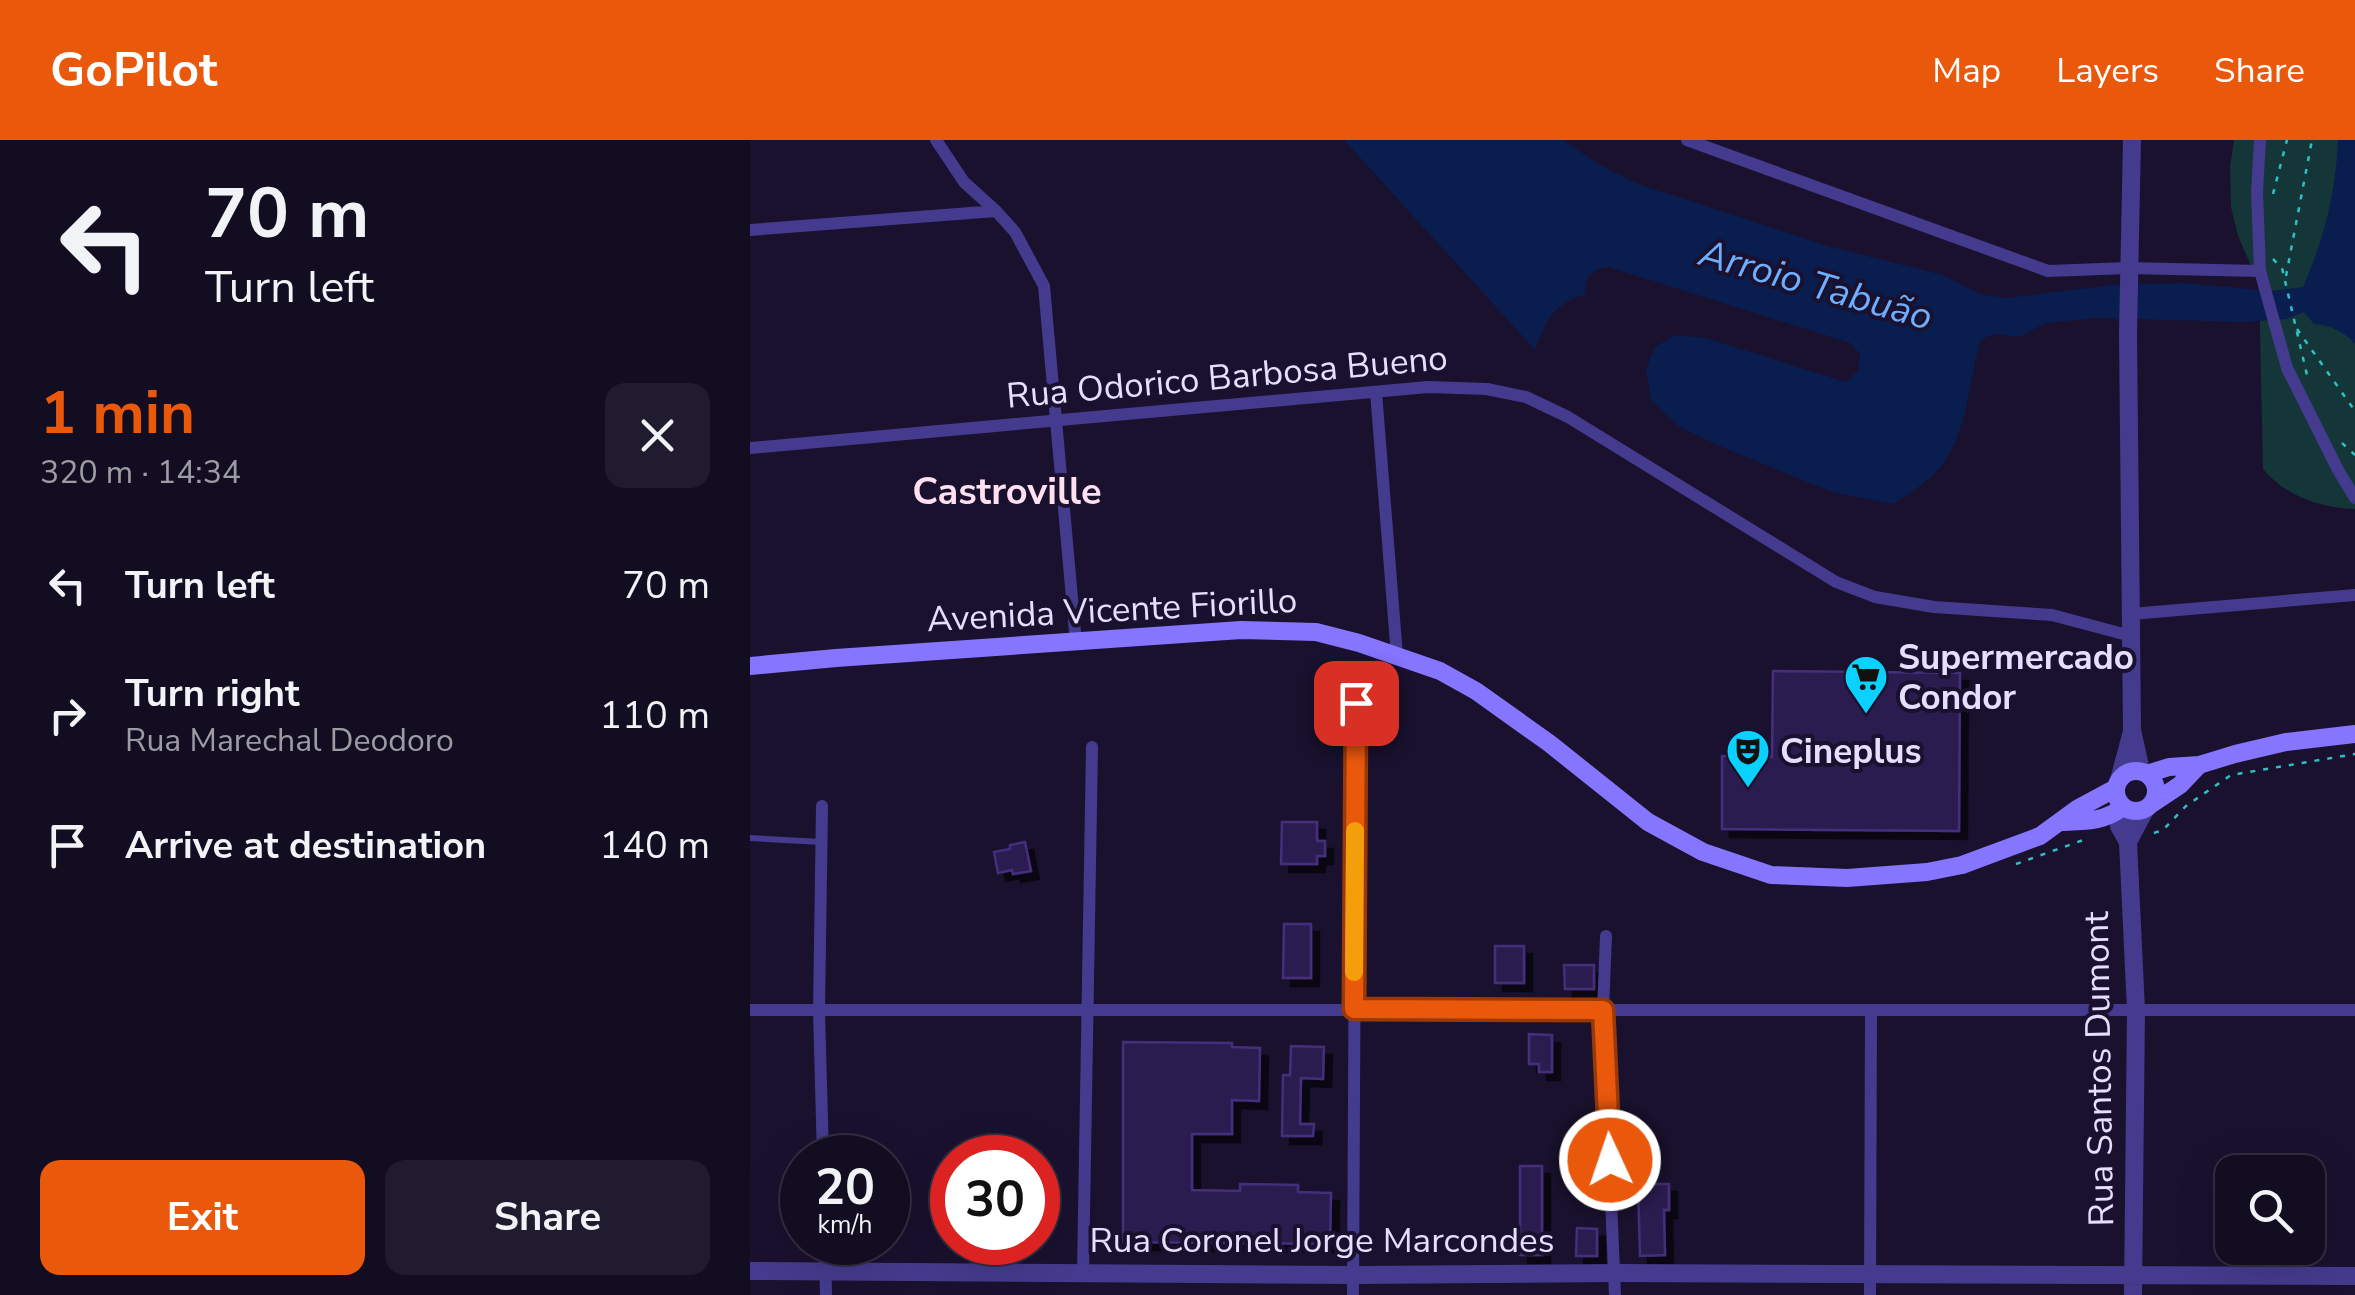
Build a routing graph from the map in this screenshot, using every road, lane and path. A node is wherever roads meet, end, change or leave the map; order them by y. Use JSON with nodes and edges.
{"nodes":[{"id":1,"x":936,"y":140,"type":"edge"},
{"id":2,"x":1687,"y":140,"type":"edge"},
{"id":3,"x":2132,"y":140,"type":"edge"},
{"id":4,"x":2260,"y":140,"type":"edge"},
{"id":5,"x":2286,"y":140,"type":"edge"},
{"id":6,"x":2312,"y":140,"type":"edge"},
{"id":7,"x":2272,"y":194,"type":"dead end"},
{"id":8,"x":996,"y":211,"type":"junction"},
{"id":9,"x":750,"y":230,"type":"edge"},
{"id":10,"x":2260,"y":271,"type":"junction"},
{"id":11,"x":2128,"y":274,"type":"junction"},
{"id":12,"x":2296,"y":328,"type":"junction"},
{"id":13,"x":2308,"y":381,"type":"dead end"},
{"id":14,"x":1376,"y":392,"type":"junction"},
{"id":15,"x":2355,"y":411,"type":"edge"},
{"id":16,"x":1055,"y":420,"type":"junction"},
{"id":17,"x":2335,"y":434,"type":"dead end"},
{"id":18,"x":750,"y":448,"type":"edge"},
{"id":19,"x":2355,"y":456,"type":"edge"},
{"id":20,"x":2355,"y":498,"type":"edge"},
{"id":21,"x":2355,"y":595,"type":"edge"},
{"id":22,"x":2131,"y":614,"type":"junction"},
{"id":23,"x":2131,"y":636,"type":"junction"},
{"id":24,"x":1076,"y":643,"type":"junction"},
{"id":25,"x":1397,"y":656,"type":"junction"},
{"id":26,"x":750,"y":666,"type":"edge"},
{"id":27,"x":1356,"y":703,"type":"dead end"},
{"id":28,"x":2132,"y":730,"type":"junction"},
{"id":29,"x":2355,"y":734,"type":"edge"},
{"id":30,"x":1092,"y":748,"type":"dead end"},
{"id":31,"x":2199,"y":765,"type":"junction"},
{"id":32,"x":2144,"y":772,"type":"junction"},
{"id":33,"x":2117,"y":784,"type":"junction"},
{"id":34,"x":822,"y":806,"type":"dead end"},
{"id":35,"x":2149,"y":806,"type":"junction"},
{"id":36,"x":2124,"y":808,"type":"junction"},
{"id":37,"x":2061,"y":822,"type":"junction"},
{"id":38,"x":750,"y":838,"type":"edge"},
{"id":39,"x":823,"y":842,"type":"junction"},
{"id":40,"x":2128,"y":842,"type":"junction"},
{"id":41,"x":1606,"y":936,"type":"dead end"},
{"id":42,"x":1088,"y":1008,"type":"junction"},
{"id":43,"x":1354,"y":1009,"type":"junction"},
{"id":44,"x":750,"y":1010,"type":"edge"},
{"id":45,"x":819,"y":1010,"type":"junction"},
{"id":46,"x":1603,"y":1010,"type":"junction"},
{"id":47,"x":1871,"y":1010,"type":"junction"},
{"id":48,"x":2136,"y":1010,"type":"junction"},
{"id":49,"x":2355,"y":1010,"type":"edge"},
{"id":50,"x":822,"y":1135,"type":"edge"},
{"id":51,"x":826,"y":1265,"type":"edge"},
{"id":52,"x":750,"y":1272,"type":"edge"},
{"id":53,"x":826,"y":1272,"type":"junction"},
{"id":54,"x":1083,"y":1272,"type":"junction"},
{"id":55,"x":1616,"y":1274,"type":"junction"},
{"id":56,"x":1870,"y":1274,"type":"junction"},
{"id":57,"x":1354,"y":1275,"type":"junction"},
{"id":58,"x":2133,"y":1275,"type":"junction"},
{"id":59,"x":2355,"y":1276,"type":"edge"},
{"id":60,"x":826,"y":1295,"type":"edge"},
{"id":61,"x":1354,"y":1295,"type":"edge"},
{"id":62,"x":1615,"y":1295,"type":"edge"},
{"id":63,"x":1870,"y":1295,"type":"edge"},
{"id":64,"x":2133,"y":1295,"type":"edge"}],
"edges":[{"from":1,"to":8,"type":"street"},
{"from":2,"to":11,"type":"street"},
{"from":3,"to":11,"type":"street"},
{"from":4,"to":10,"type":"street"},
{"from":5,"to":7,"type":"path"},
{"from":6,"to":12,"type":"path"},
{"from":8,"to":9,"type":"street"},
{"from":8,"to":16,"type":"street"},
{"from":10,"to":11,"type":"street"},
{"from":10,"to":20,"type":"street"},
{"from":11,"to":22,"type":"street"},
{"from":12,"to":13,"type":"path"},
{"from":12,"to":15,"type":"path"},
{"from":14,"to":16,"type":"street","name":"Rua Odorico Barbosa Bueno"},
{"from":14,"to":23,"type":"street","name":"Rua Odorico Barbosa Bueno"},
{"from":14,"to":25,"type":"street"},
{"from":16,"to":18,"type":"street","name":"Rua Odorico Barbosa Bueno"},
{"from":16,"to":24,"type":"street"},
{"from":17,"to":19,"type":"path"},
{"from":21,"to":22,"type":"street"},
{"from":22,"to":23,"type":"street"},
{"from":23,"to":28,"type":"street"},
{"from":24,"to":25,"type":"main road","name":"Avenida Vicente Fiorillo"},
{"from":24,"to":26,"type":"main road","name":"Avenida Vicente Fiorillo"},
{"from":25,"to":37,"type":"main road","name":"Avenida Vicente Fiorillo"},
{"from":27,"to":43,"type":"street"},
{"from":28,"to":32,"type":"street"},
{"from":28,"to":33,"type":"street"},
{"from":29,"to":31,"type":"main road"},
{"from":30,"to":42,"type":"street"},
{"from":31,"to":32,"type":"main road"},
{"from":31,"to":35,"type":"main road"},
{"from":32,"to":33,"type":"main road"},
{"from":32,"to":35,"type":"main road"},
{"from":33,"to":36,"type":"main road"},
{"from":33,"to":37,"type":"main road","name":"Avenida Vicente Fiorillo"},
{"from":34,"to":39,"type":"street"},
{"from":35,"to":36,"type":"main road"},
{"from":35,"to":40,"type":"street"},
{"from":36,"to":37,"type":"main road"},
{"from":36,"to":40,"type":"street","name":"Rua Santos Dumont"},
{"from":38,"to":39,"type":"lane"},
{"from":39,"to":45,"type":"street"},
{"from":40,"to":48,"type":"street","name":"Rua Santos Dumont"},
{"from":41,"to":46,"type":"street"},
{"from":42,"to":43,"type":"street"},
{"from":42,"to":45,"type":"street"},
{"from":42,"to":54,"type":"street"},
{"from":43,"to":46,"type":"street"},
{"from":43,"to":57,"type":"street"},
{"from":44,"to":45,"type":"street"},
{"from":45,"to":50,"type":"street"},
{"from":46,"to":47,"type":"street"},
{"from":46,"to":55,"type":"street"},
{"from":47,"to":48,"type":"street"},
{"from":47,"to":56,"type":"street"},
{"from":48,"to":49,"type":"street"},
{"from":48,"to":58,"type":"street","name":"Rua Santos Dumont"},
{"from":51,"to":53,"type":"street"},
{"from":52,"to":53,"type":"street","name":"Rua Coronel Jorge Marcondes"},
{"from":53,"to":54,"type":"street","name":"Rua Coronel Jorge Marcondes"},
{"from":53,"to":60,"type":"street"},
{"from":54,"to":57,"type":"street","name":"Rua Coronel Jorge Marcondes"},
{"from":55,"to":56,"type":"street","name":"Rua Coronel Jorge Marcondes"},
{"from":55,"to":57,"type":"street","name":"Rua Coronel Jorge Marcondes"},
{"from":55,"to":62,"type":"street"},
{"from":56,"to":58,"type":"street","name":"Rua Coronel Jorge Marcondes"},
{"from":56,"to":63,"type":"street"},
{"from":57,"to":61,"type":"street"},
{"from":58,"to":59,"type":"street","name":"Rua Coronel Jorge Marcondes"},
{"from":58,"to":64,"type":"street","name":"Rua Santos Dumont"}]}
